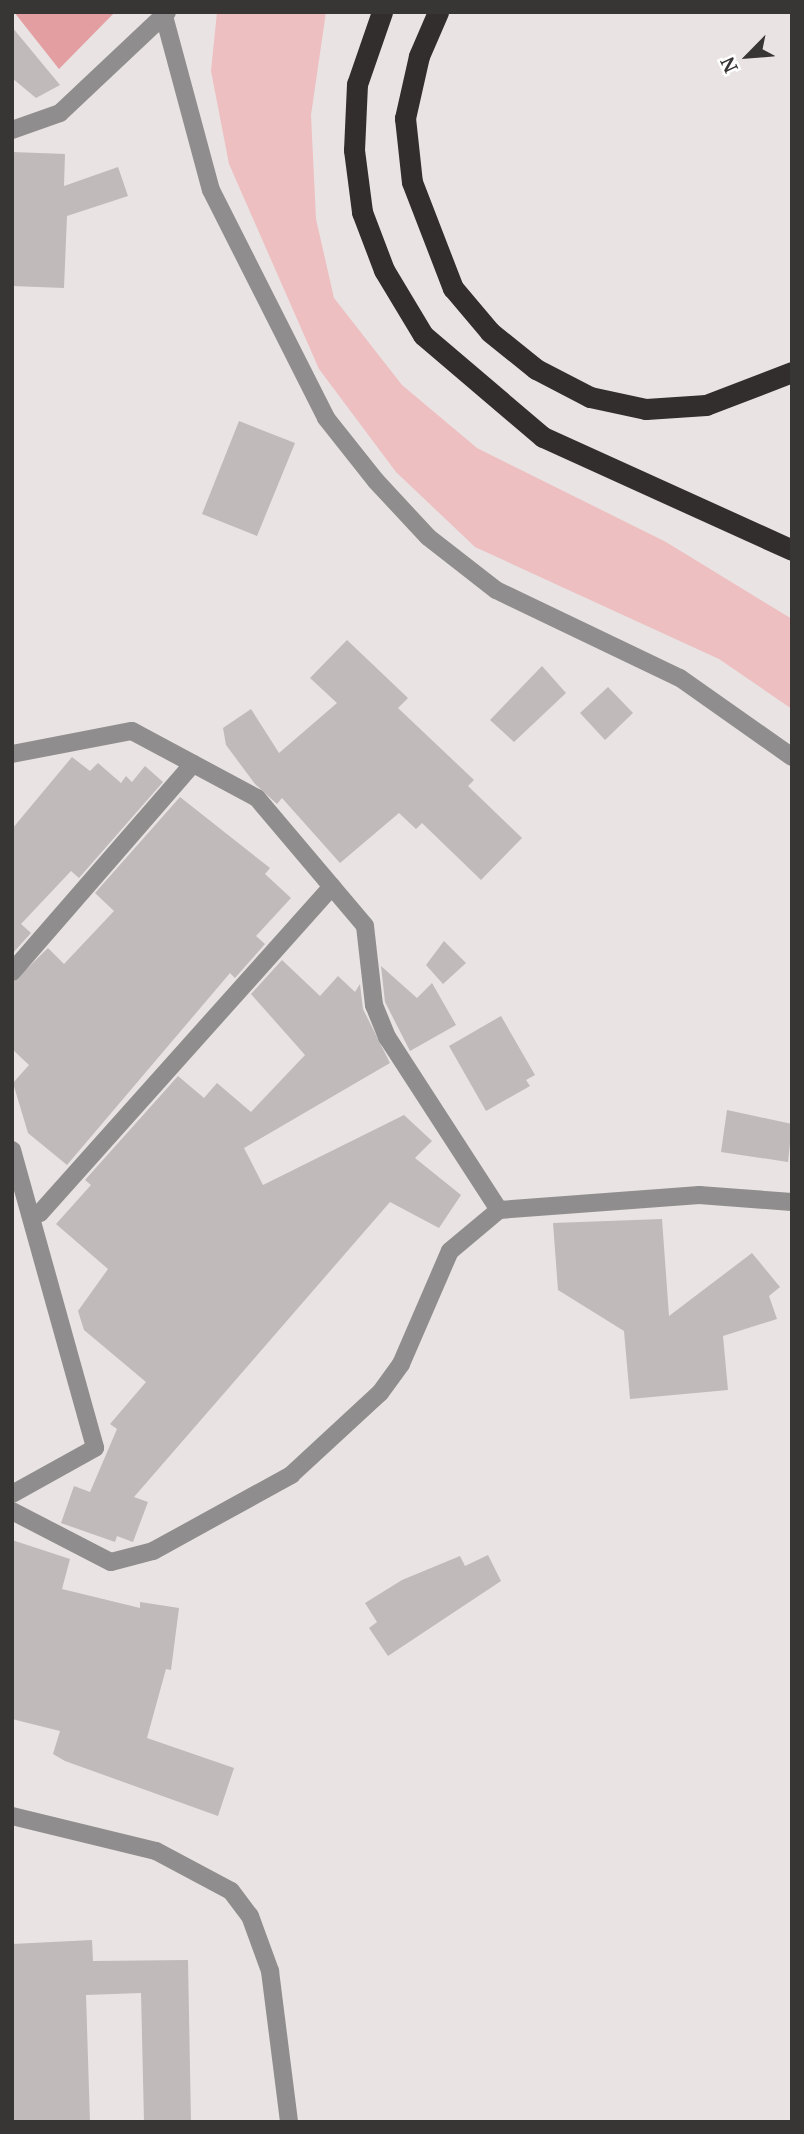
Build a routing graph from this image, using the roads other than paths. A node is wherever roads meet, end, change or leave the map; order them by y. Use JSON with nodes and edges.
{"nodes":[{"id":1,"x":382,"y":12,"type":"edge"},
{"id":2,"x":438,"y":12,"type":"edge"},
{"id":3,"x":165,"y":14,"type":"edge"},
{"id":4,"x":12,"y":130,"type":"edge"},
{"id":5,"x":792,"y":372,"type":"edge"},
{"id":6,"x":792,"y":551,"type":"edge"},
{"id":7,"x":12,"y":754,"type":"edge"},
{"id":8,"x":792,"y":757,"type":"edge"},
{"id":9,"x":193,"y":764,"type":"junction"},
{"id":10,"x":332,"y":886,"type":"junction"},
{"id":11,"x":12,"y":972,"type":"edge"},
{"id":12,"x":12,"y":1150,"type":"edge"},
{"id":13,"x":792,"y":1202,"type":"edge"},
{"id":14,"x":499,"y":1210,"type":"junction"},
{"id":15,"x":30,"y":1213,"type":"junction"},
{"id":16,"x":12,"y":1494,"type":"edge"},
{"id":17,"x":12,"y":1511,"type":"edge"},
{"id":18,"x":12,"y":1816,"type":"edge"},
{"id":19,"x":289,"y":2122,"type":"edge"}],
"edges":[{"from":1,"to":6,"type":"highway"},
{"from":2,"to":5,"type":"highway"},
{"from":3,"to":4,"type":"street"},
{"from":3,"to":8,"type":"street"},
{"from":7,"to":9,"type":"street"},
{"from":9,"to":10,"type":"street"},
{"from":9,"to":11,"type":"street"},
{"from":10,"to":14,"type":"street"},
{"from":10,"to":15,"type":"street"},
{"from":12,"to":15,"type":"street"},
{"from":13,"to":14,"type":"street"},
{"from":14,"to":17,"type":"street"},
{"from":15,"to":16,"type":"street"},
{"from":18,"to":19,"type":"street"}]}
